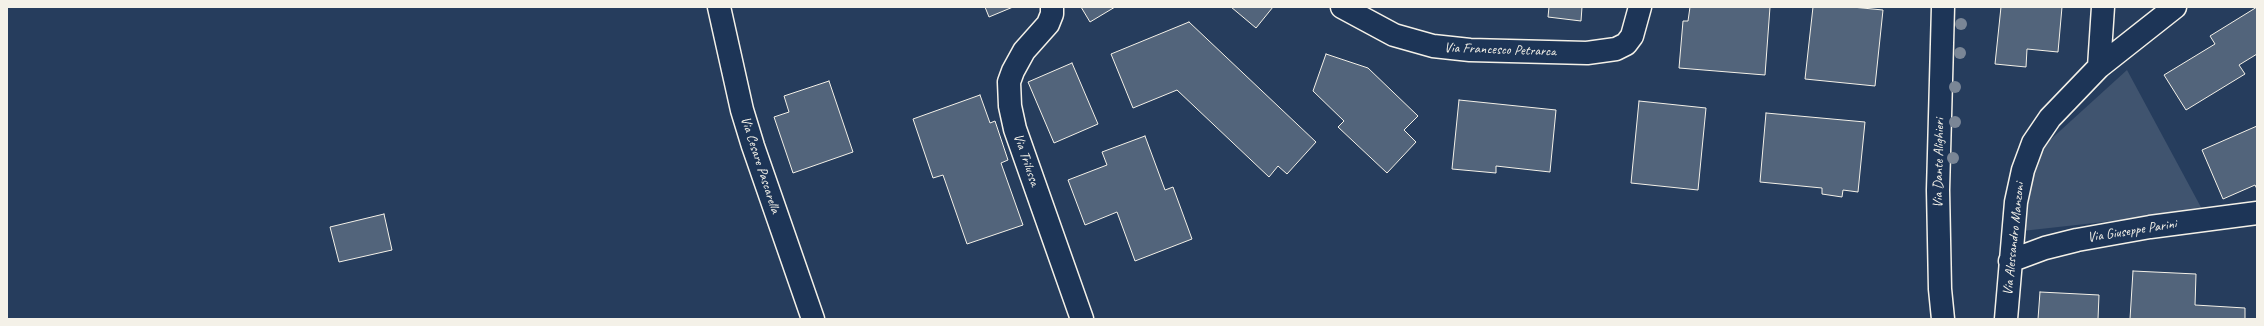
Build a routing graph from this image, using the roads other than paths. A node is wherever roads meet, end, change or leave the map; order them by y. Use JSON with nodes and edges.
{"nodes":[{"id":1,"x":719,"y":7,"type":"edge"},
{"id":2,"x":1052,"y":7,"type":"edge"},
{"id":3,"x":1342,"y":7,"type":"edge"},
{"id":4,"x":1640,"y":7,"type":"edge"},
{"id":5,"x":1943,"y":7,"type":"edge"},
{"id":6,"x":2103,"y":7,"type":"edge"},
{"id":7,"x":2175,"y":7,"type":"edge"},
{"id":8,"x":2099,"y":67,"type":"junction"},
{"id":9,"x":2257,"y":213,"type":"edge"},
{"id":10,"x":2010,"y":261,"type":"junction"},
{"id":11,"x":813,"y":319,"type":"edge"},
{"id":12,"x":1082,"y":319,"type":"edge"},
{"id":13,"x":1943,"y":319,"type":"edge"},
{"id":14,"x":2006,"y":319,"type":"edge"}],
"edges":[{"from":1,"to":11,"type":"street","name":"Via Cesare Pascarella"},
{"from":2,"to":12,"type":"street","name":"Via Trilussa"},
{"from":3,"to":4,"type":"street","name":"Via Francesco Petrarca"},
{"from":5,"to":13,"type":"street","name":"Via Dante Alighieri"},
{"from":6,"to":8,"type":"street"},
{"from":7,"to":8,"type":"street","name":"Via Alessandro Manzoni"},
{"from":8,"to":10,"type":"street","name":"Via Alessandro Manzoni"},
{"from":9,"to":10,"type":"street","name":"Via Giuseppe Parini"},
{"from":10,"to":14,"type":"street","name":"Via Alessandro Manzoni"}]}
